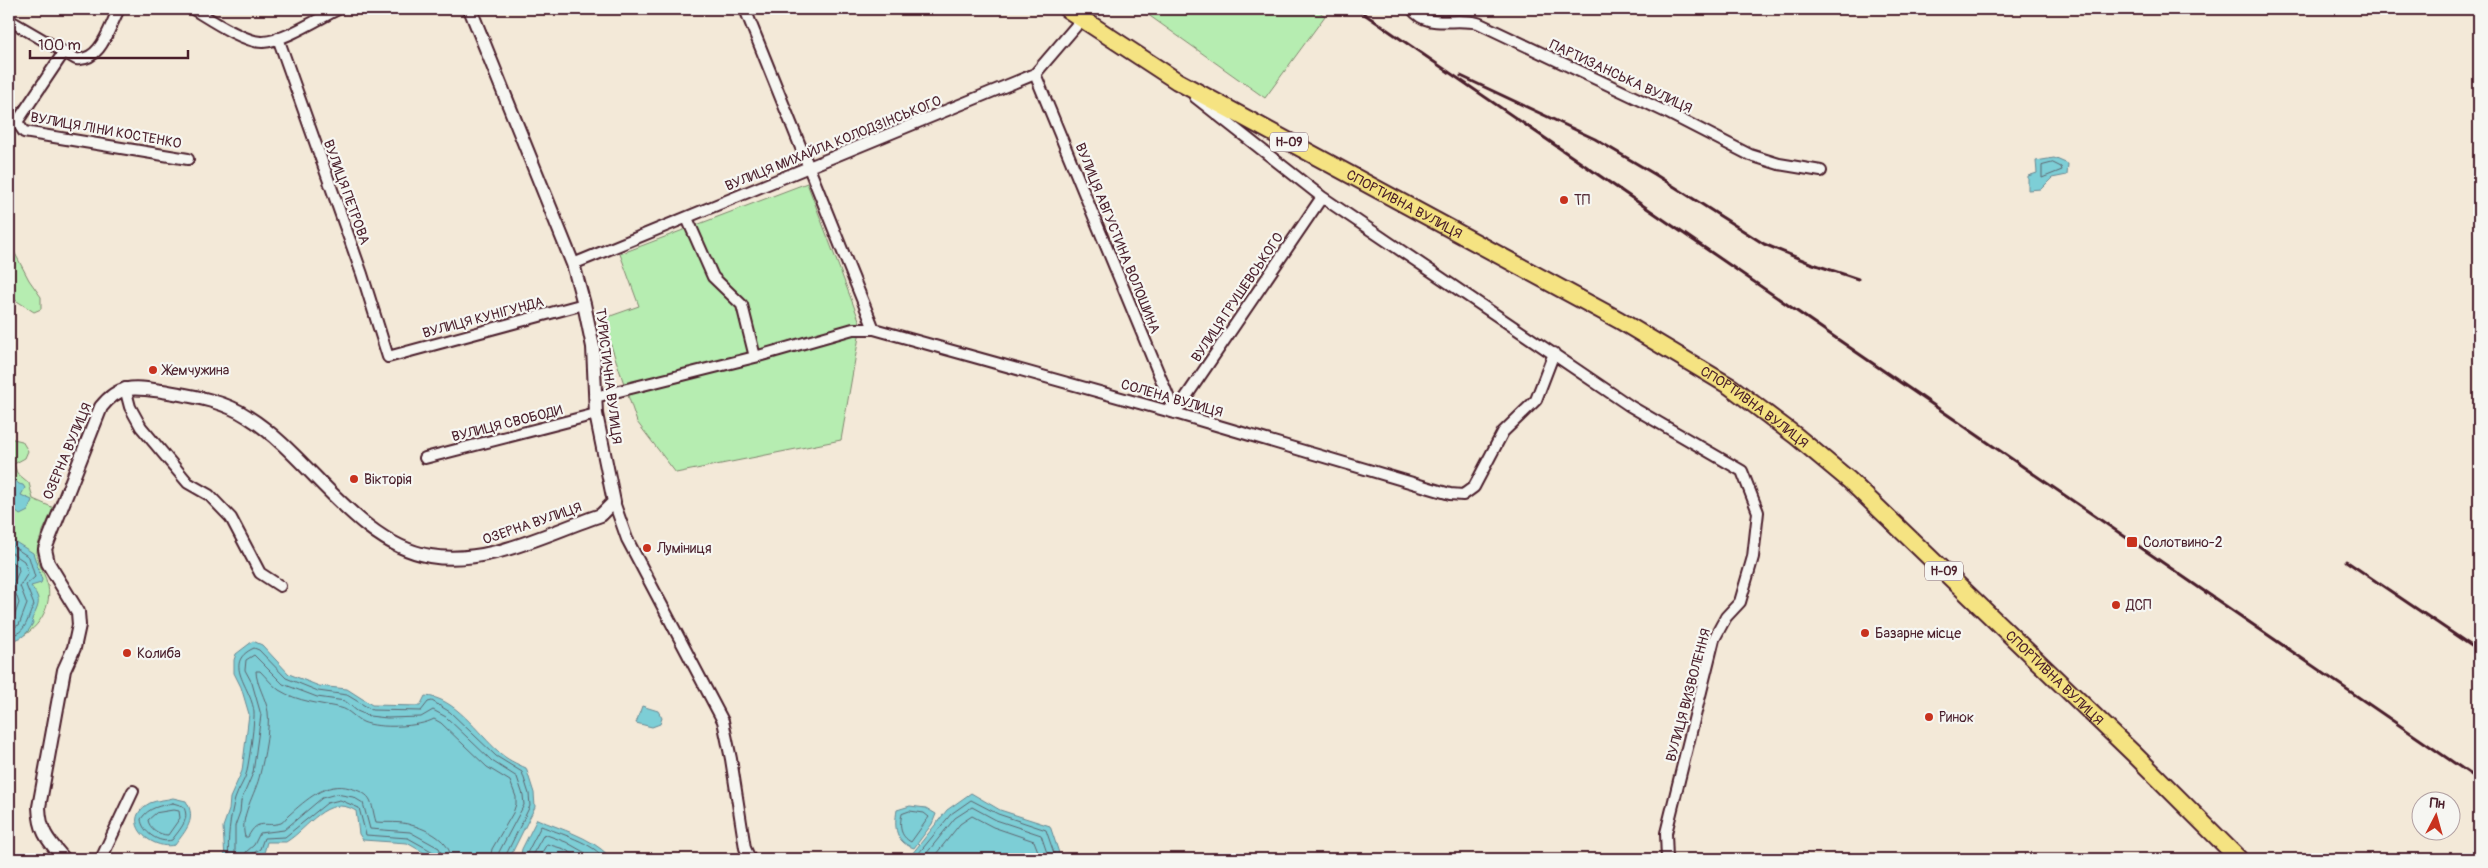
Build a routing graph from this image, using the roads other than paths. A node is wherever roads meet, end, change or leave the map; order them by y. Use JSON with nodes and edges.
{"nodes":[{"id":1,"x":119,"y":9,"type":"edge"},
{"id":2,"x":192,"y":9,"type":"edge"},
{"id":3,"x":338,"y":9,"type":"edge"},
{"id":4,"x":470,"y":9,"type":"edge"},
{"id":5,"x":746,"y":9,"type":"edge"},
{"id":6,"x":1067,"y":9,"type":"edge"},
{"id":7,"x":1412,"y":9,"type":"edge"},
{"id":8,"x":1082,"y":19,"type":"junction"},
{"id":9,"x":9,"y":20,"type":"edge"},
{"id":10,"x":278,"y":38,"type":"junction"},
{"id":11,"x":64,"y":52,"type":"junction"},
{"id":12,"x":1036,"y":74,"type":"junction"},
{"id":13,"x":1177,"y":82,"type":"junction"},
{"id":14,"x":188,"y":158,"type":"dead end"},
{"id":15,"x":809,"y":169,"type":"junction"},
{"id":16,"x":1821,"y":171,"type":"dead end"},
{"id":17,"x":1322,"y":197,"type":"junction"},
{"id":18,"x":687,"y":218,"type":"junction"},
{"id":19,"x":573,"y":264,"type":"junction"},
{"id":20,"x":584,"y":304,"type":"junction"},
{"id":21,"x":874,"y":329,"type":"junction"},
{"id":22,"x":1554,"y":353,"type":"junction"},
{"id":23,"x":755,"y":356,"type":"junction"},
{"id":24,"x":388,"y":357,"type":"joint"},
{"id":25,"x":125,"y":388,"type":"junction"},
{"id":26,"x":595,"y":397,"type":"junction"},
{"id":27,"x":1175,"y":413,"type":"junction"},
{"id":28,"x":596,"y":414,"type":"junction"},
{"id":29,"x":426,"y":458,"type":"dead end"},
{"id":30,"x":1748,"y":488,"type":"joint"},
{"id":31,"x":614,"y":502,"type":"junction"},
{"id":32,"x":280,"y":586,"type":"dead end"},
{"id":33,"x":133,"y":791,"type":"dead end"},
{"id":34,"x":64,"y":859,"type":"edge"},
{"id":35,"x":101,"y":859,"type":"edge"},
{"id":36,"x":750,"y":859,"type":"edge"},
{"id":37,"x":1667,"y":859,"type":"edge"},
{"id":38,"x":2239,"y":859,"type":"edge"}],
"edges":[{"from":1,"to":11,"type":"street"},
{"from":2,"to":10,"type":"street"},
{"from":3,"to":10,"type":"street"},
{"from":4,"to":19,"type":"street","name":"ТУРИСТИЧНА ВУЛИЦЯ"},
{"from":5,"to":15,"type":"street"},
{"from":6,"to":8,"type":"main road","name":"СПОРТИВНА ВУЛИЦЯ","number":"Н-09"},
{"from":7,"to":16,"type":"street","name":"ПАРТИЗАНСЬКА ВУЛИЦЯ"},
{"from":8,"to":12,"type":"street","name":"ВУЛИЦЯ МИХАЙЛА КОЛОДЗІНСЬКОГО"},
{"from":8,"to":13,"type":"main road","name":"СПОРТИВНА ВУЛИЦЯ","number":"Н-09"},
{"from":9,"to":11,"type":"street"},
{"from":10,"to":24,"type":"street","name":"ВУЛИЦЯ ПЕТРОВА"},
{"from":11,"to":14,"type":"street","name":"ВУЛИЦЯ ЛІНИ КОСТЕНКО"},
{"from":12,"to":15,"type":"street","name":"ВУЛИЦЯ МИХАЙЛА КОЛОДЗІНСЬКОГО"},
{"from":12,"to":27,"type":"street","name":"ВУЛИЦЯ АВГУСТИНА ВОЛОШИНА"},
{"from":13,"to":17,"type":"street","name":"СПОРТИВНА ВУЛИЦЯ"},
{"from":13,"to":38,"type":"main road","name":"СПОРТИВНА ВУЛИЦЯ","number":"Н-09"},
{"from":15,"to":18,"type":"street","name":"ВУЛИЦЯ МИХАЙЛА КОЛОДЗІНСЬКОГО"},
{"from":15,"to":21,"type":"street"},
{"from":17,"to":22,"type":"street","name":"СПОРТИВНА ВУЛИЦЯ"},
{"from":17,"to":27,"type":"street","name":"ВУЛИЦЯ ГРУШЕВСЬКОГО"},
{"from":18,"to":19,"type":"street","name":"ВУЛИЦЯ МИХАЙЛА КОЛОДЗІНСЬКОГО"},
{"from":18,"to":23,"type":"street"},
{"from":19,"to":20,"type":"street","name":"ТУРИСТИЧНА ВУЛИЦЯ"},
{"from":20,"to":24,"type":"street","name":"ВУЛИЦЯ КУНІГУНДА"},
{"from":20,"to":26,"type":"street","name":"ТУРИСТИЧНА ВУЛИЦЯ"},
{"from":21,"to":23,"type":"street","name":"СОЛЕНА ВУЛИЦЯ"},
{"from":21,"to":27,"type":"street","name":"СОЛЕНА ВУЛИЦЯ"},
{"from":22,"to":27,"type":"street","name":"СОЛЕНА ВУЛИЦЯ"},
{"from":22,"to":30,"type":"street","name":"СПОРТИВНА ВУЛИЦЯ"},
{"from":23,"to":26,"type":"street","name":"СОЛЕНА ВУЛИЦЯ"},
{"from":25,"to":31,"type":"street","name":"ОЗЕРНА ВУЛИЦЯ"},
{"from":25,"to":32,"type":"street"},
{"from":25,"to":34,"type":"street","name":"ОЗЕРНА ВУЛИЦЯ"},
{"from":26,"to":28,"type":"street","name":"ТУРИСТИЧНА ВУЛИЦЯ"},
{"from":28,"to":29,"type":"street","name":"ВУЛИЦЯ СВОБОДИ"},
{"from":28,"to":31,"type":"street","name":"ТУРИСТИЧНА ВУЛИЦЯ"},
{"from":30,"to":37,"type":"street","name":"ВУЛИЦЯ ВИЗВОЛЕННЯ"},
{"from":31,"to":36,"type":"street","name":"ТУРИСТИЧНА ВУЛИЦЯ"},
{"from":33,"to":35,"type":"street"}]}
